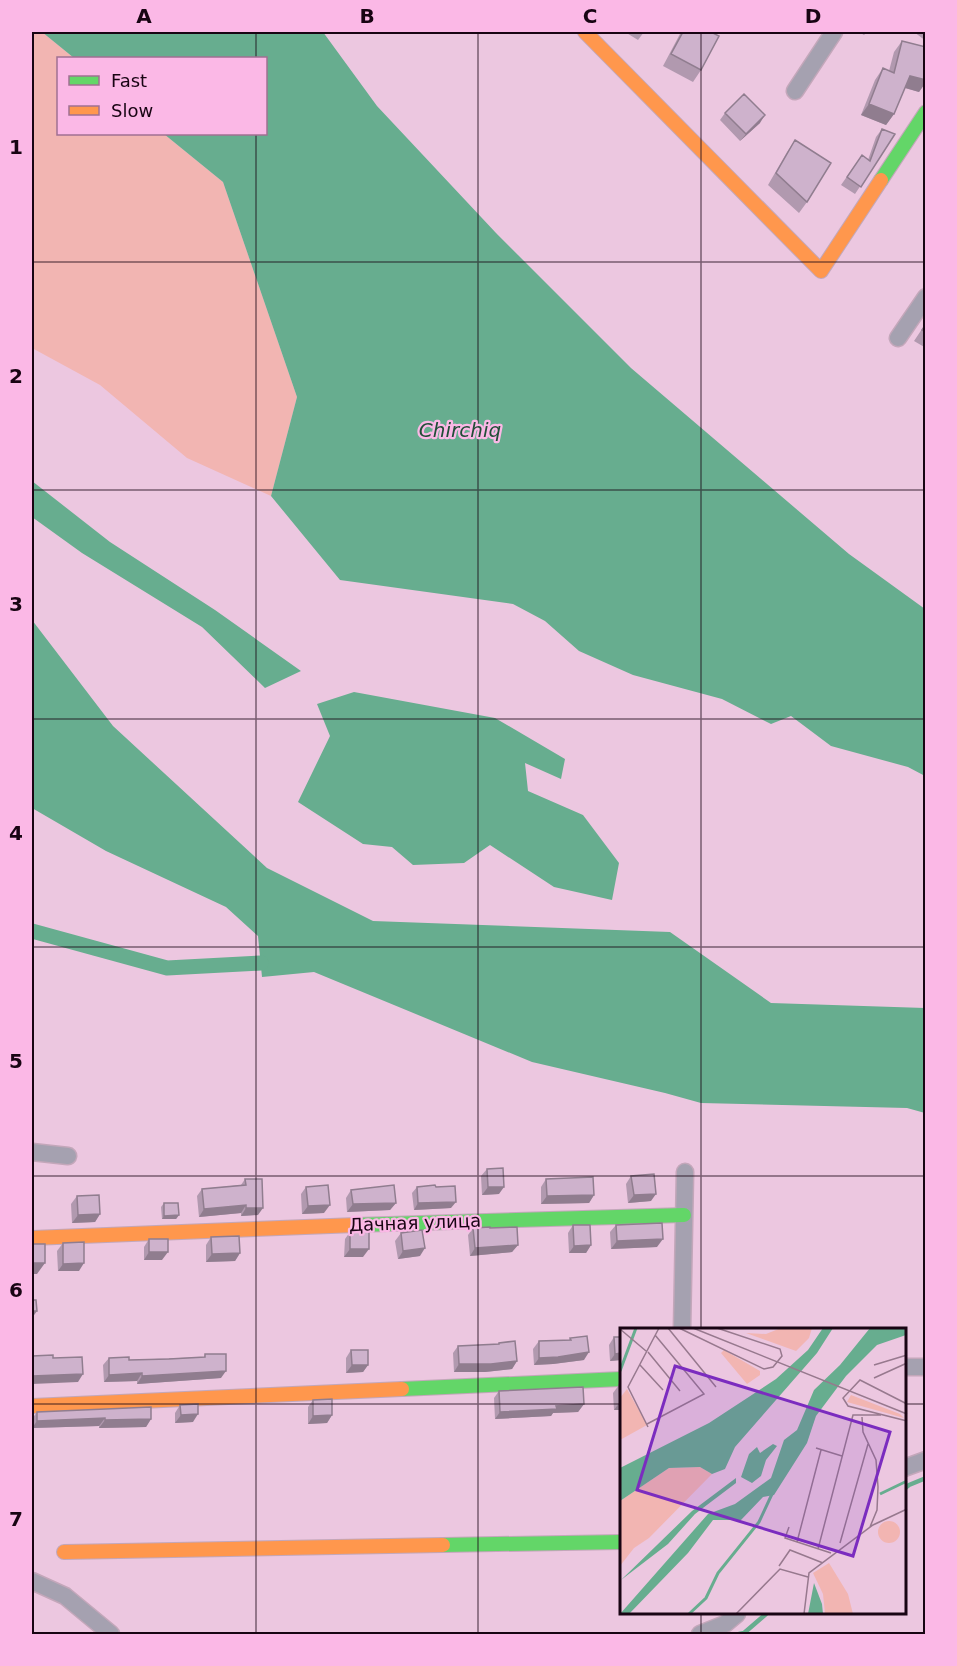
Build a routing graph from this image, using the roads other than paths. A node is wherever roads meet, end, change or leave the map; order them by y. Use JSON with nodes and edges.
{"nodes":[{"id":1,"x":585,"y":32,"type":"edge"},
{"id":2,"x":834,"y":32,"type":"edge"},
{"id":3,"x":795,"y":91,"type":"dead end"},
{"id":4,"x":926,"y":112,"type":"edge"},
{"id":5,"x":926,"y":297,"type":"edge"},
{"id":6,"x":898,"y":338,"type":"dead end"},
{"id":7,"x":32,"y":1152,"type":"edge"},
{"id":8,"x":68,"y":1156,"type":"dead end"},
{"id":9,"x":685,"y":1172,"type":"dead end"},
{"id":10,"x":684,"y":1215,"type":"junction"},
{"id":11,"x":32,"y":1238,"type":"edge"},
{"id":12,"x":682,"y":1328,"type":"edge"},
{"id":13,"x":926,"y":1366,"type":"edge"},
{"id":14,"x":906,"y":1367,"type":"edge"},
{"id":15,"x":620,"y":1379,"type":"edge"},
{"id":16,"x":32,"y":1406,"type":"edge"},
{"id":17,"x":926,"y":1460,"type":"edge"},
{"id":18,"x":906,"y":1467,"type":"edge"},
{"id":19,"x":620,"y":1542,"type":"edge"},
{"id":20,"x":64,"y":1552,"type":"dead end"},
{"id":21,"x":32,"y":1581,"type":"edge"},
{"id":22,"x":736,"y":1615,"type":"edge"},
{"id":23,"x":111,"y":1635,"type":"edge"},
{"id":24,"x":700,"y":1635,"type":"edge"}],
"edges":[{"from":1,"to":4,"type":"street"},
{"from":2,"to":3,"type":"street"},
{"from":5,"to":6,"type":"street"},
{"from":7,"to":8,"type":"street"},
{"from":9,"to":10,"type":"street"},
{"from":10,"to":11,"type":"street","name":"Дачная улица"},
{"from":10,"to":12,"type":"street"},
{"from":13,"to":14,"type":"street"},
{"from":15,"to":16,"type":"street"},
{"from":17,"to":18,"type":"street"},
{"from":19,"to":20,"type":"street"},
{"from":21,"to":23,"type":"street"},
{"from":22,"to":24,"type":"street"}]}
